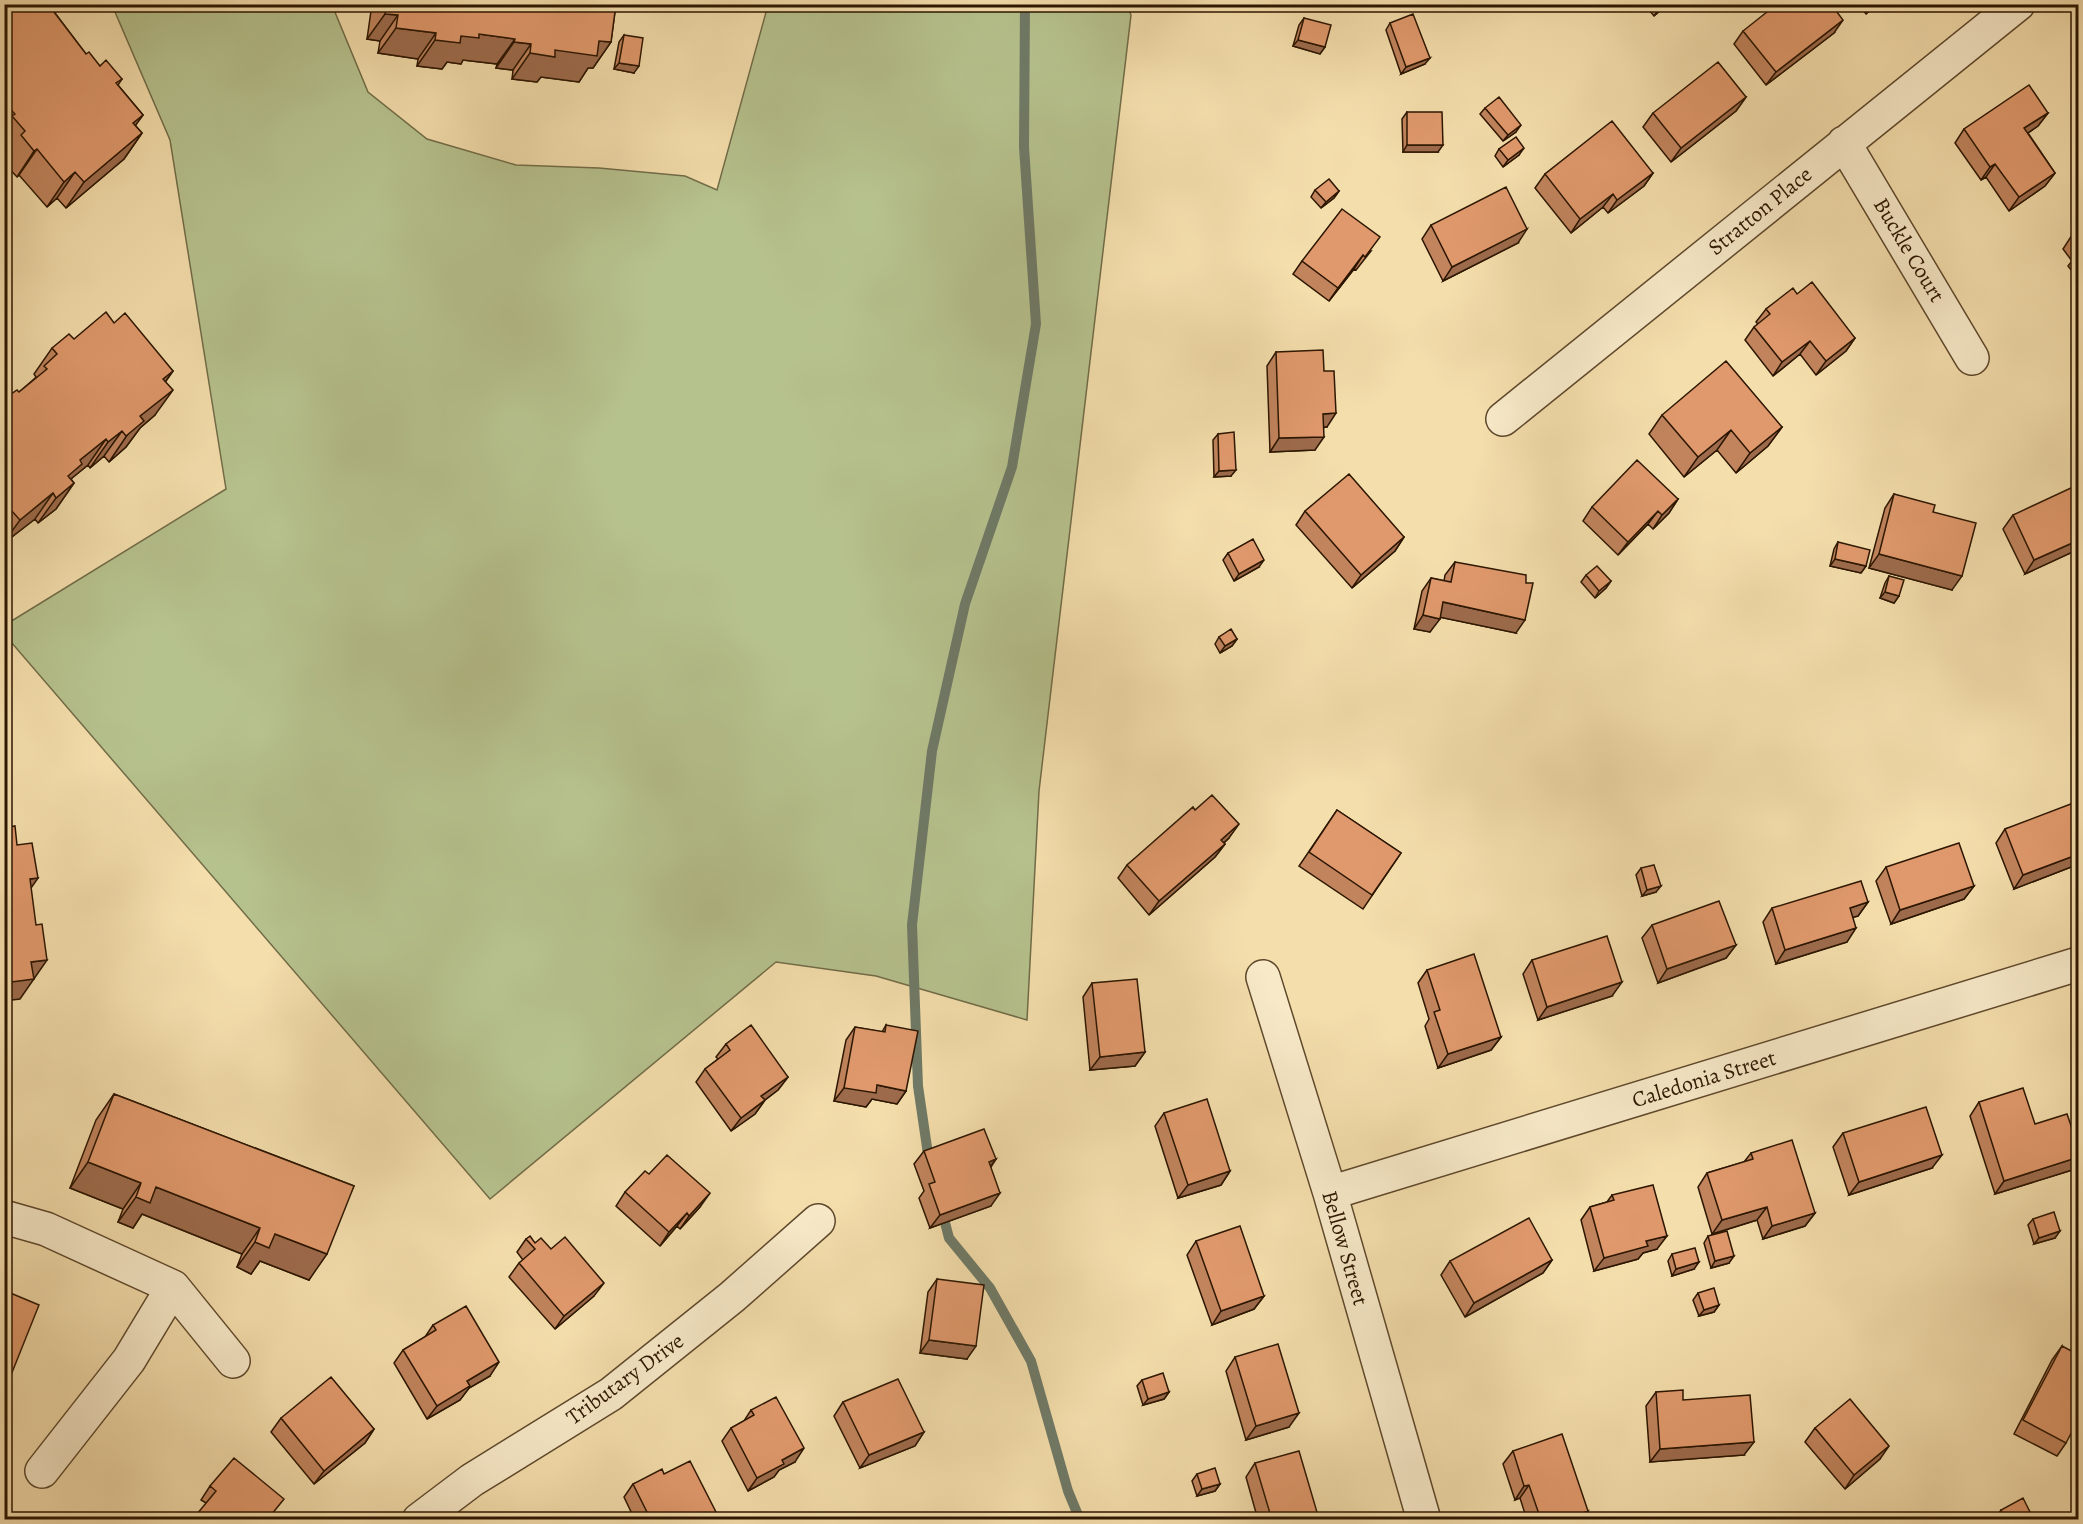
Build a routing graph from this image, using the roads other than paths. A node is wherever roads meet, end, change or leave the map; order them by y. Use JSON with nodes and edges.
{"nodes":[{"id":1,"x":2018,"y":4,"type":"edge"},
{"id":2,"x":1844,"y":143,"type":"junction"},
{"id":3,"x":1972,"y":358,"type":"dead end"},
{"id":4,"x":1503,"y":419,"type":"dead end"},
{"id":5,"x":2079,"y":964,"type":"edge"},
{"id":6,"x":1263,"y":977,"type":"dead end"},
{"id":7,"x":1330,"y":1193,"type":"junction"},
{"id":8,"x":4,"y":1217,"type":"edge"},
{"id":9,"x":818,"y":1221,"type":"dead end"},
{"id":10,"x":172,"y":1287,"type":"junction"},
{"id":11,"x":233,"y":1361,"type":"dead end"},
{"id":12,"x":42,"y":1471,"type":"dead end"},
{"id":13,"x":419,"y":1520,"type":"edge"},
{"id":14,"x":1424,"y":1520,"type":"edge"}],
"edges":[{"from":1,"to":2,"type":"street","name":"Stratton Place"},
{"from":2,"to":3,"type":"street","name":"Buckle Court"},
{"from":2,"to":4,"type":"street","name":"Stratton Place"},
{"from":5,"to":7,"type":"street","name":"Caledonia Street"},
{"from":6,"to":7,"type":"street","name":"Bellow Street"},
{"from":7,"to":14,"type":"street","name":"Bellow Street"},
{"from":8,"to":10,"type":"street"},
{"from":9,"to":13,"type":"street","name":"Tributary Drive"},
{"from":10,"to":11,"type":"street"},
{"from":10,"to":12,"type":"street"}]}
